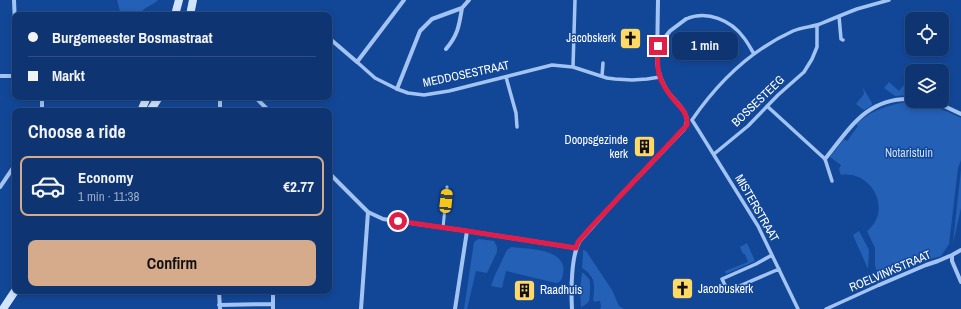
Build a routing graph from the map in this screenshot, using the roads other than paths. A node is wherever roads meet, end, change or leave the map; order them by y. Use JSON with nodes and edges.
{"nodes":[{"id":1,"x":14,"y":0,"type":"edge"},
{"id":2,"x":179,"y":0,"type":"edge"},
{"id":3,"x":193,"y":0,"type":"edge"},
{"id":4,"x":404,"y":0,"type":"edge"},
{"id":5,"x":469,"y":0,"type":"edge"},
{"id":6,"x":575,"y":0,"type":"edge"},
{"id":7,"x":658,"y":0,"type":"edge"},
{"id":8,"x":889,"y":0,"type":"edge"},
{"id":9,"x":462,"y":8,"type":"junction"},
{"id":10,"x":14,"y":12,"type":"edge"},
{"id":11,"x":176,"y":12,"type":"edge"},
{"id":12,"x":191,"y":12,"type":"edge"},
{"id":13,"x":839,"y":16,"type":"junction"},
{"id":14,"x":686,"y":19,"type":"joint"},
{"id":15,"x":817,"y":25,"type":"junction"},
{"id":16,"x":843,"y":40,"type":"dead end"},
{"id":17,"x":332,"y":41,"type":"edge"},
{"id":18,"x":658,"y":46,"type":"junction"},
{"id":19,"x":446,"y":49,"type":"dead end"},
{"id":20,"x":754,"y":54,"type":"junction"},
{"id":21,"x":357,"y":62,"type":"junction"},
{"id":22,"x":603,"y":63,"type":"dead end"},
{"id":23,"x":573,"y":67,"type":"junction"},
{"id":24,"x":0,"y":76,"type":"edge"},
{"id":25,"x":12,"y":76,"type":"edge"},
{"id":26,"x":602,"y":76,"type":"junction"},
{"id":27,"x":506,"y":77,"type":"junction"},
{"id":28,"x":660,"y":78,"type":"junction"},
{"id":29,"x":397,"y":90,"type":"junction"},
{"id":30,"x":905,"y":99,"type":"edge"},
{"id":31,"x":258,"y":100,"type":"edge"},
{"id":32,"x":767,"y":106,"type":"junction"},
{"id":33,"x":266,"y":108,"type":"edge"},
{"id":34,"x":948,"y":108,"type":"edge"},
{"id":35,"x":961,"y":114,"type":"edge"},
{"id":36,"x":690,"y":120,"type":"junction"},
{"id":37,"x":517,"y":127,"type":"dead end"},
{"id":38,"x":714,"y":154,"type":"junction"},
{"id":39,"x":825,"y":159,"type":"junction"},
{"id":40,"x":12,"y":169,"type":"edge"},
{"id":41,"x":332,"y":176,"type":"edge"},
{"id":42,"x":832,"y":182,"type":"dead end"},
{"id":43,"x":0,"y":187,"type":"edge"},
{"id":44,"x":448,"y":187,"type":"dead end"},
{"id":45,"x":368,"y":212,"type":"junction"},
{"id":46,"x":443,"y":228,"type":"junction"},
{"id":47,"x":467,"y":231,"type":"junction"},
{"id":48,"x":576,"y":248,"type":"junction"},
{"id":49,"x":961,"y":250,"type":"edge"},
{"id":50,"x":772,"y":255,"type":"junction"},
{"id":51,"x":952,"y":255,"type":"junction"},
{"id":52,"x":779,"y":269,"type":"junction"},
{"id":53,"x":961,"y":282,"type":"edge"},
{"id":54,"x":879,"y":285,"type":"joint"},
{"id":55,"x":13,"y":294,"type":"edge"},
{"id":56,"x":219,"y":294,"type":"edge"},
{"id":57,"x":273,"y":294,"type":"edge"},
{"id":58,"x":220,"y":307,"type":"edge"},
{"id":59,"x":273,"y":307,"type":"edge"},
{"id":60,"x":3,"y":309,"type":"edge"},
{"id":61,"x":362,"y":309,"type":"edge"},
{"id":62,"x":455,"y":309,"type":"edge"},
{"id":63,"x":572,"y":309,"type":"edge"},
{"id":64,"x":798,"y":309,"type":"edge"},
{"id":65,"x":826,"y":309,"type":"edge"}],
"edges":[{"from":1,"to":10,"type":"street"},
{"from":2,"to":11,"type":"main road"},
{"from":3,"to":12,"type":"main road"},
{"from":4,"to":21,"type":"street"},
{"from":5,"to":9,"type":"street"},
{"from":6,"to":23,"type":"street"},
{"from":7,"to":18,"type":"street"},
{"from":8,"to":13,"type":"street"},
{"from":9,"to":19,"type":"street"},
{"from":9,"to":29,"type":"street"},
{"from":13,"to":15,"type":"street"},
{"from":13,"to":16,"type":"street"},
{"from":14,"to":18,"type":"street"},
{"from":14,"to":20,"type":"street"},
{"from":15,"to":20,"type":"street"},
{"from":15,"to":32,"type":"street","name":"BOSSESTEEG"},
{"from":17,"to":21,"type":"street","name":"MEDDOSESTRAAT"},
{"from":18,"to":28,"type":"street"},
{"from":20,"to":36,"type":"street"},
{"from":21,"to":29,"type":"street","name":"MEDDOSESTRAAT"},
{"from":22,"to":26,"type":"street"},
{"from":23,"to":26,"type":"street"},
{"from":23,"to":27,"type":"street","name":"MEDDOSESTRAAT"},
{"from":24,"to":25,"type":"street"},
{"from":26,"to":28,"type":"street"},
{"from":27,"to":29,"type":"street","name":"MEDDOSESTRAAT"},
{"from":27,"to":37,"type":"street"},
{"from":28,"to":36,"type":"street"},
{"from":30,"to":39,"type":"street"},
{"from":31,"to":33,"type":"street"},
{"from":32,"to":38,"type":"street","name":"BOSSESTEEG"},
{"from":32,"to":39,"type":"street"},
{"from":34,"to":35,"type":"street"},
{"from":36,"to":38,"type":"street","name":"MISTERSTRAAT"},
{"from":36,"to":48,"type":"street"},
{"from":38,"to":50,"type":"street","name":"MISTERSTRAAT"},
{"from":39,"to":42,"type":"street"},
{"from":40,"to":43,"type":"street"},
{"from":41,"to":45,"type":"street"},
{"from":44,"to":46,"type":"lane"},
{"from":45,"to":46,"type":"street"},
{"from":45,"to":61,"type":"street"},
{"from":46,"to":47,"type":"street"},
{"from":47,"to":48,"type":"street"},
{"from":47,"to":62,"type":"street"},
{"from":48,"to":63,"type":"street"},
{"from":49,"to":51,"type":"street","name":"ROELVINKSTRAAT"},
{"from":50,"to":52,"type":"street","name":"MISTERSTRAAT"},
{"from":50,"to":52,"type":"street"},
{"from":51,"to":53,"type":"street"},
{"from":51,"to":54,"type":"street","name":"ROELVINKSTRAAT"},
{"from":52,"to":64,"type":"street","name":"MISTERSTRAAT"},
{"from":54,"to":65,"type":"street","name":"ROELVINKSTRAAT"},
{"from":55,"to":60,"type":"main road"},
{"from":56,"to":58,"type":"street"},
{"from":57,"to":59,"type":"street"},
{"from":58,"to":59,"type":"street"}]}
